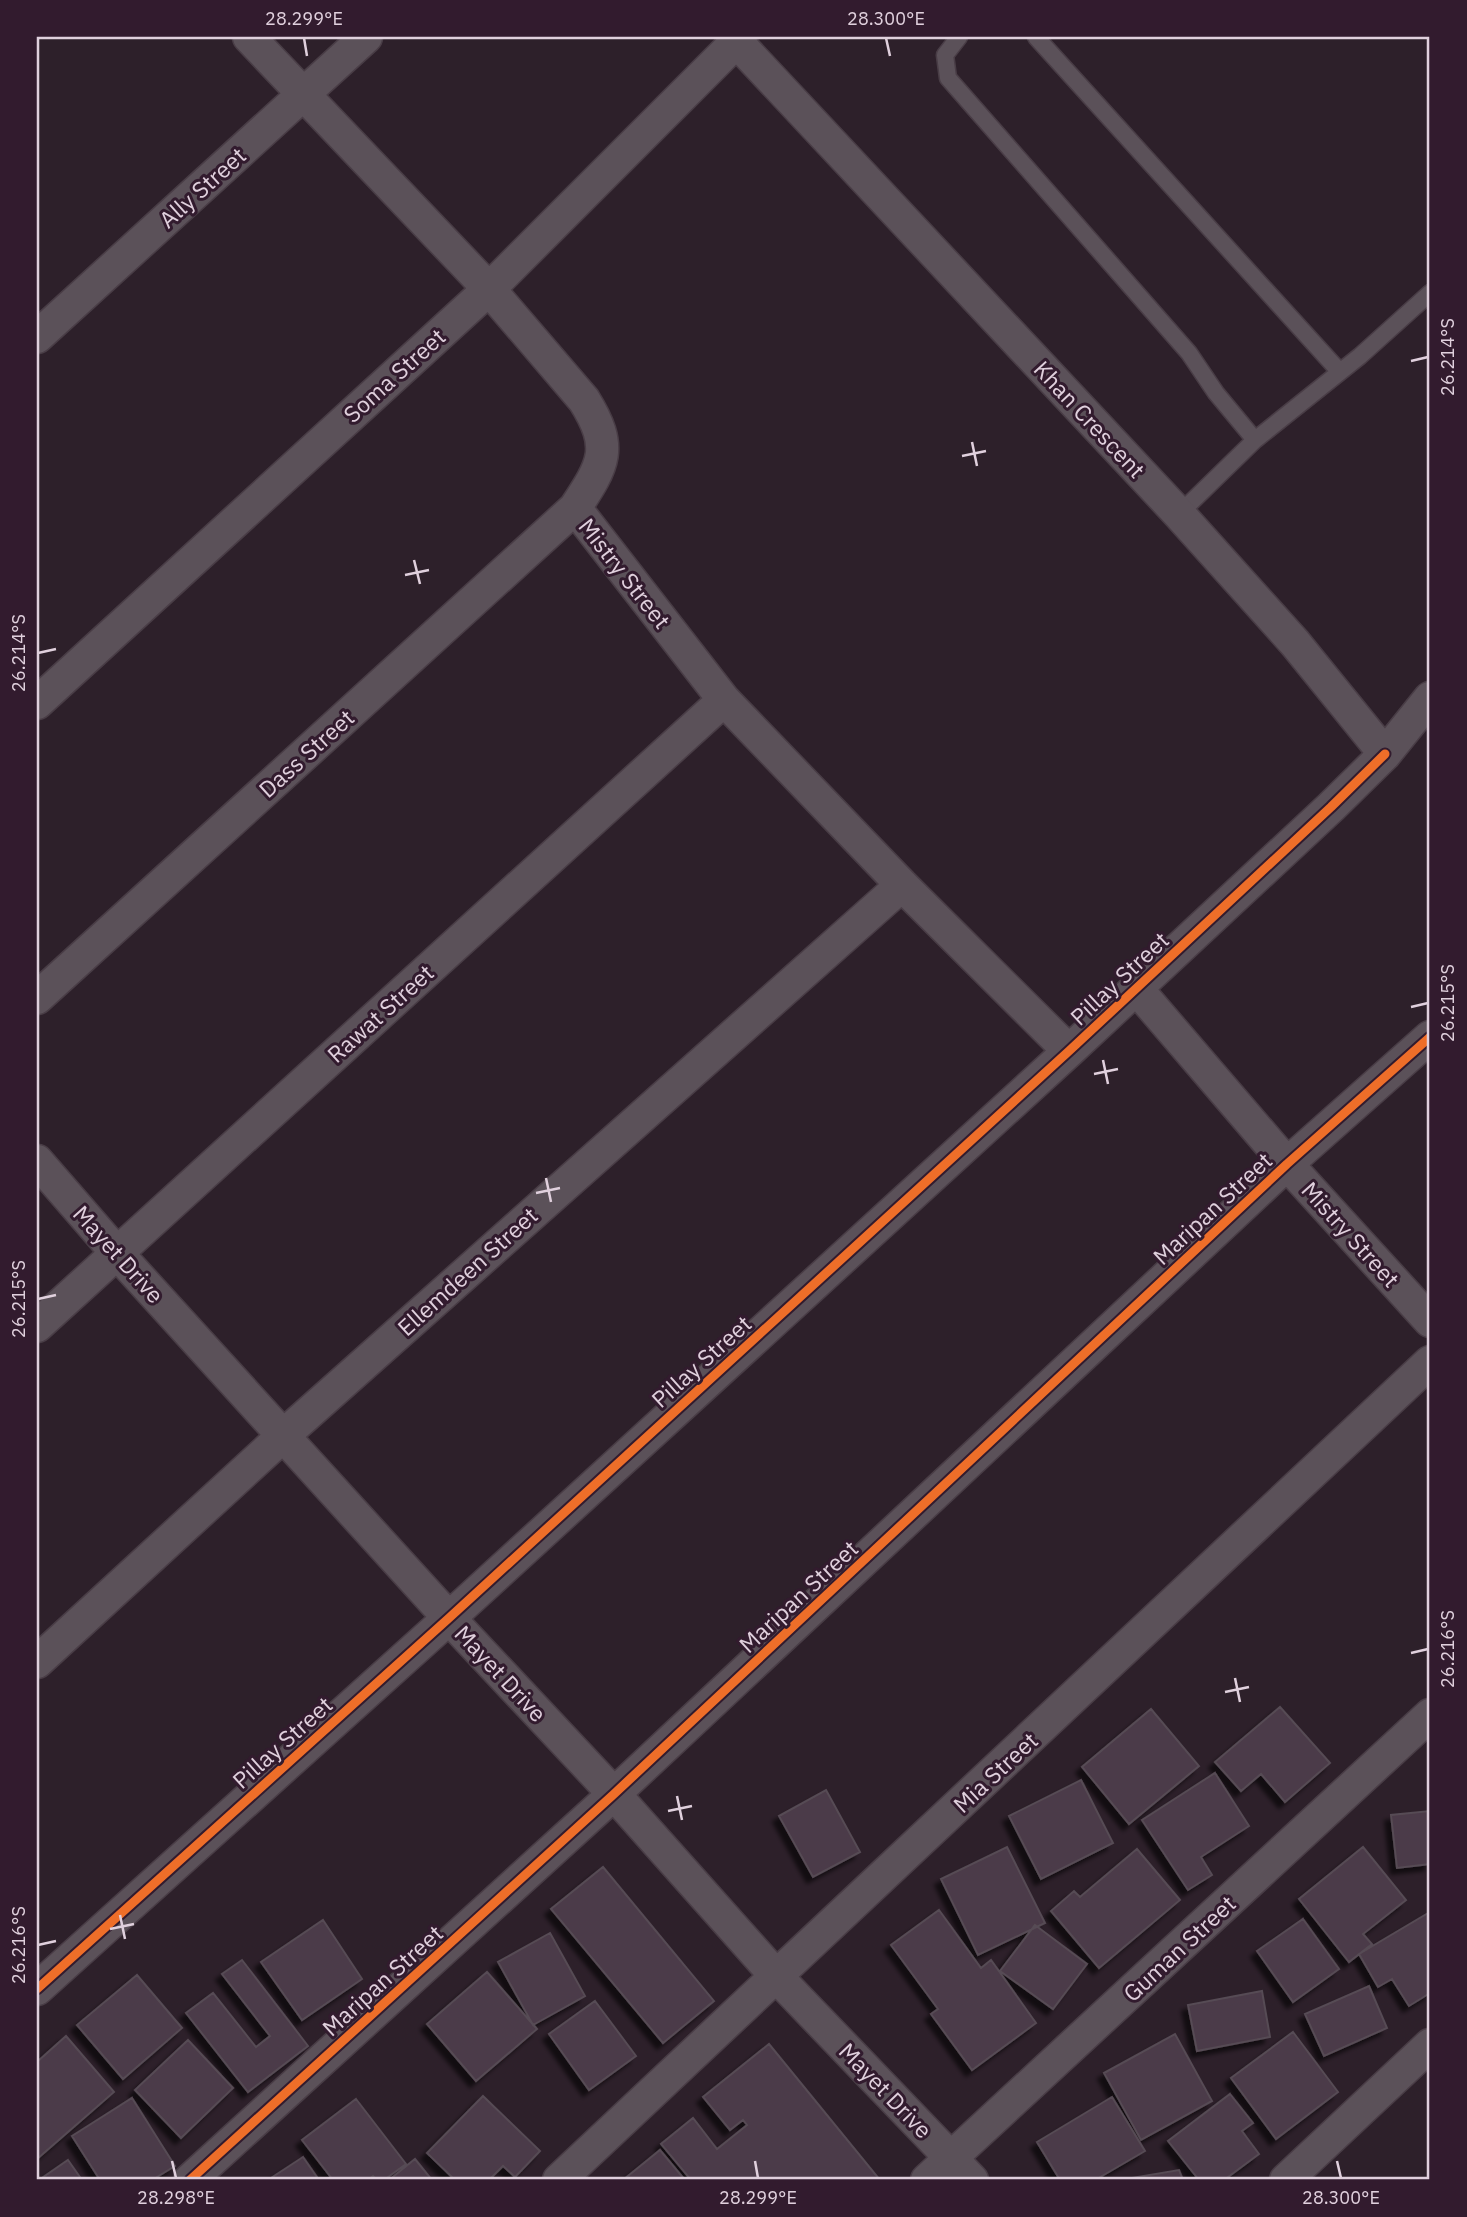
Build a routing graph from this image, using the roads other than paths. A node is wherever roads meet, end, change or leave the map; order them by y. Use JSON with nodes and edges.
{"nodes":[{"id":1,"x":249,"y":37,"type":"edge"},
{"id":2,"x":366,"y":37,"type":"edge"},
{"id":3,"x":958,"y":37,"type":"edge"},
{"id":4,"x":1036,"y":37,"type":"edge"},
{"id":5,"x":739,"y":39,"type":"edge"},
{"id":6,"x":304,"y":94,"type":"junction"},
{"id":7,"x":488,"y":289,"type":"junction"},
{"id":8,"x":1430,"y":293,"type":"edge"},
{"id":9,"x":37,"y":337,"type":"edge"},
{"id":10,"x":1340,"y":372,"type":"junction"},
{"id":11,"x":1255,"y":440,"type":"junction"},
{"id":12,"x":575,"y":508,"type":"junction"},
{"id":13,"x":1179,"y":514,"type":"junction"},
{"id":14,"x":1430,"y":698,"type":"edge"},
{"id":15,"x":724,"y":700,"type":"junction"},
{"id":16,"x":37,"y":703,"type":"edge"},
{"id":17,"x":1385,"y":754,"type":"junction"},
{"id":18,"x":902,"y":885,"type":"junction"},
{"id":19,"x":1136,"y":988,"type":"junction"},
{"id":20,"x":37,"y":998,"type":"edge"},
{"id":21,"x":1430,"y":1037,"type":"edge"},
{"id":22,"x":1069,"y":1051,"type":"junction"},
{"id":23,"x":37,"y":1161,"type":"edge"},
{"id":24,"x":1287,"y":1164,"type":"junction"},
{"id":25,"x":117,"y":1252,"type":"junction"},
{"id":26,"x":1430,"y":1321,"type":"edge"},
{"id":27,"x":37,"y":1326,"type":"edge"},
{"id":28,"x":1430,"y":1362,"type":"edge"},
{"id":29,"x":284,"y":1434,"type":"junction"},
{"id":30,"x":449,"y":1618,"type":"junction"},
{"id":31,"x":37,"y":1662,"type":"edge"},
{"id":32,"x":1430,"y":1715,"type":"edge"},
{"id":33,"x":614,"y":1794,"type":"junction"},
{"id":34,"x":777,"y":1977,"type":"junction"},
{"id":35,"x":37,"y":1989,"type":"edge"},
{"id":36,"x":1430,"y":2045,"type":"edge"},
{"id":37,"x":961,"y":2169,"type":"edge"},
{"id":38,"x":190,"y":2180,"type":"edge"},
{"id":39,"x":559,"y":2180,"type":"edge"},
{"id":40,"x":927,"y":2180,"type":"edge"},
{"id":41,"x":1286,"y":2180,"type":"edge"}],
"edges":[{"from":1,"to":6,"type":"street","name":"Mistry Street"},
{"from":2,"to":6,"type":"street","name":"Ally Street"},
{"from":3,"to":11,"type":"lane"},
{"from":4,"to":10,"type":"lane"},
{"from":5,"to":7,"type":"street","name":"Soma Street"},
{"from":5,"to":13,"type":"street","name":"Khan Crescent"},
{"from":6,"to":7,"type":"street","name":"Mistry Street"},
{"from":6,"to":9,"type":"street","name":"Ally Street"},
{"from":7,"to":12,"type":"street","name":"Mistry Street"},
{"from":7,"to":16,"type":"street","name":"Soma Street"},
{"from":8,"to":10,"type":"lane"},
{"from":10,"to":11,"type":"lane"},
{"from":11,"to":13,"type":"lane"},
{"from":12,"to":15,"type":"street","name":"Mistry Street"},
{"from":12,"to":20,"type":"street","name":"Dass Street"},
{"from":13,"to":17,"type":"street","name":"Khan Crescent"},
{"from":14,"to":17,"type":"street"},
{"from":15,"to":18,"type":"street","name":"Mistry Street"},
{"from":15,"to":25,"type":"street","name":"Rawat Street"},
{"from":17,"to":19,"type":"street","name":"Pillay Street"},
{"from":18,"to":22,"type":"street","name":"Mistry Street"},
{"from":18,"to":29,"type":"street","name":"Ellemdeen Street"},
{"from":19,"to":22,"type":"street","name":"Pillay Street"},
{"from":19,"to":24,"type":"street","name":"Mistry Street"},
{"from":21,"to":24,"type":"street","name":"Maripan Street"},
{"from":22,"to":30,"type":"street","name":"Pillay Street"},
{"from":23,"to":25,"type":"street","name":"Mayet Drive"},
{"from":24,"to":26,"type":"street","name":"Mistry Street"},
{"from":24,"to":33,"type":"street","name":"Maripan Street"},
{"from":25,"to":27,"type":"street","name":"Rawat Street"},
{"from":25,"to":29,"type":"street","name":"Mayet Drive"},
{"from":28,"to":34,"type":"street","name":"Mia Street"},
{"from":29,"to":30,"type":"street","name":"Mayet Drive"},
{"from":29,"to":31,"type":"street","name":"Ellemdeen Street"},
{"from":30,"to":33,"type":"street","name":"Mayet Drive"},
{"from":30,"to":35,"type":"street","name":"Pillay Street"},
{"from":32,"to":37,"type":"street","name":"Guman Street"},
{"from":33,"to":34,"type":"street","name":"Mayet Drive"},
{"from":33,"to":38,"type":"street","name":"Maripan Street"},
{"from":34,"to":37,"type":"street","name":"Mayet Drive"},
{"from":34,"to":39,"type":"street","name":"Mia Street"},
{"from":36,"to":41,"type":"street"},
{"from":37,"to":40,"type":"street","name":"Guman Street"}]}
